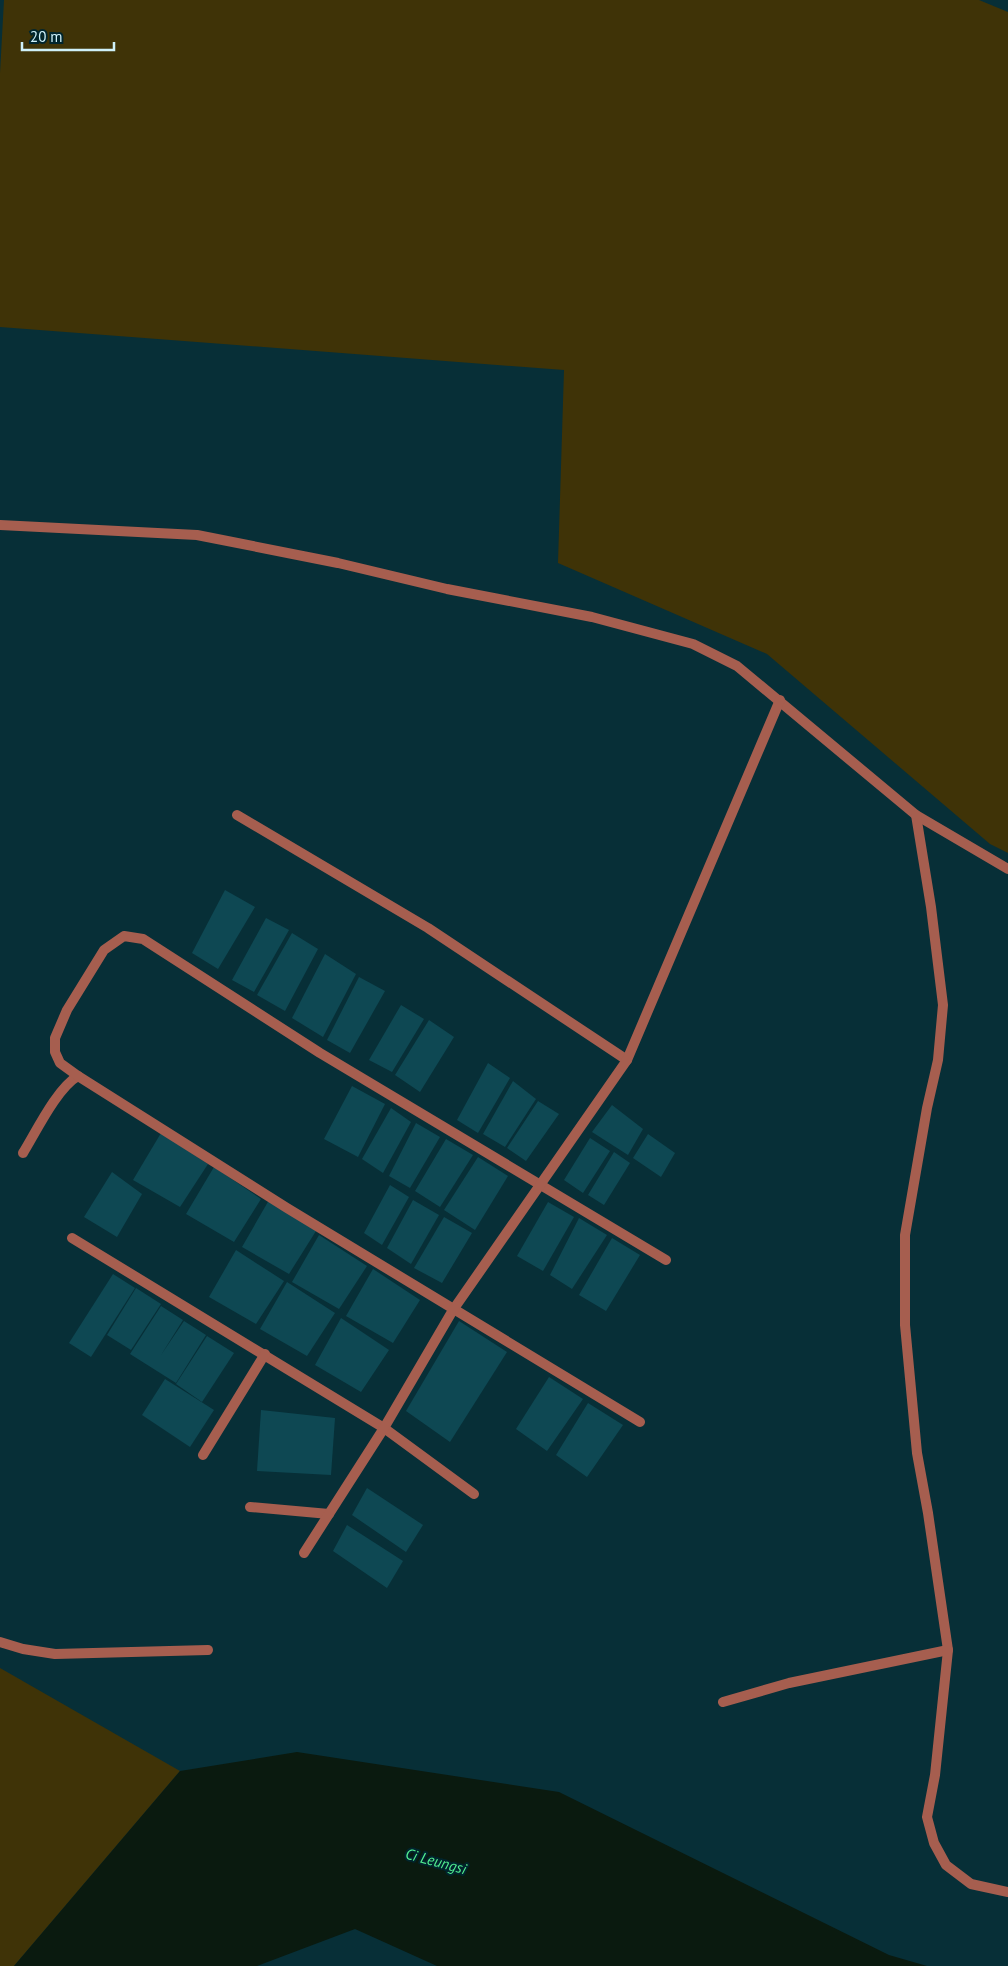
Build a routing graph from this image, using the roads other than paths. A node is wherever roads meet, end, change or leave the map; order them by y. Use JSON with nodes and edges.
{"nodes":[{"id":1,"x":0,"y":525,"type":"edge"},
{"id":2,"x":780,"y":700,"type":"junction"},
{"id":3,"x":237,"y":815,"type":"dead end"},
{"id":4,"x":916,"y":815,"type":"junction"},
{"id":5,"x":1008,"y":869,"type":"edge"},
{"id":6,"x":627,"y":1060,"type":"junction"},
{"id":7,"x":78,"y":1076,"type":"junction"},
{"id":8,"x":23,"y":1154,"type":"dead end"},
{"id":9,"x":541,"y":1186,"type":"junction"},
{"id":10,"x":72,"y":1238,"type":"dead end"},
{"id":11,"x":666,"y":1260,"type":"dead end"},
{"id":12,"x":453,"y":1310,"type":"junction"},
{"id":13,"x":265,"y":1354,"type":"junction"},
{"id":14,"x":640,"y":1422,"type":"dead end"},
{"id":15,"x":384,"y":1428,"type":"junction"},
{"id":16,"x":203,"y":1455,"type":"dead end"},
{"id":17,"x":474,"y":1494,"type":"dead end"},
{"id":18,"x":250,"y":1507,"type":"dead end"},
{"id":19,"x":329,"y":1514,"type":"junction"},
{"id":20,"x":304,"y":1553,"type":"dead end"},
{"id":21,"x":0,"y":1642,"type":"edge"},
{"id":22,"x":208,"y":1650,"type":"dead end"},
{"id":23,"x":948,"y":1650,"type":"junction"},
{"id":24,"x":723,"y":1702,"type":"dead end"},
{"id":25,"x":1008,"y":1892,"type":"edge"}],
"edges":[{"from":1,"to":2,"type":"street"},
{"from":2,"to":4,"type":"street"},
{"from":2,"to":6,"type":"street"},
{"from":3,"to":6,"type":"street"},
{"from":4,"to":5,"type":"street"},
{"from":4,"to":23,"type":"street"},
{"from":6,"to":9,"type":"street"},
{"from":7,"to":8,"type":"street"},
{"from":7,"to":9,"type":"street"},
{"from":7,"to":12,"type":"street"},
{"from":9,"to":11,"type":"street"},
{"from":9,"to":12,"type":"street"},
{"from":10,"to":13,"type":"street"},
{"from":12,"to":14,"type":"street"},
{"from":12,"to":15,"type":"street"},
{"from":13,"to":15,"type":"street"},
{"from":13,"to":16,"type":"street"},
{"from":15,"to":17,"type":"street"},
{"from":15,"to":19,"type":"street"},
{"from":18,"to":19,"type":"street"},
{"from":19,"to":20,"type":"street"},
{"from":21,"to":22,"type":"street"},
{"from":23,"to":24,"type":"street"},
{"from":23,"to":25,"type":"street"}]}
